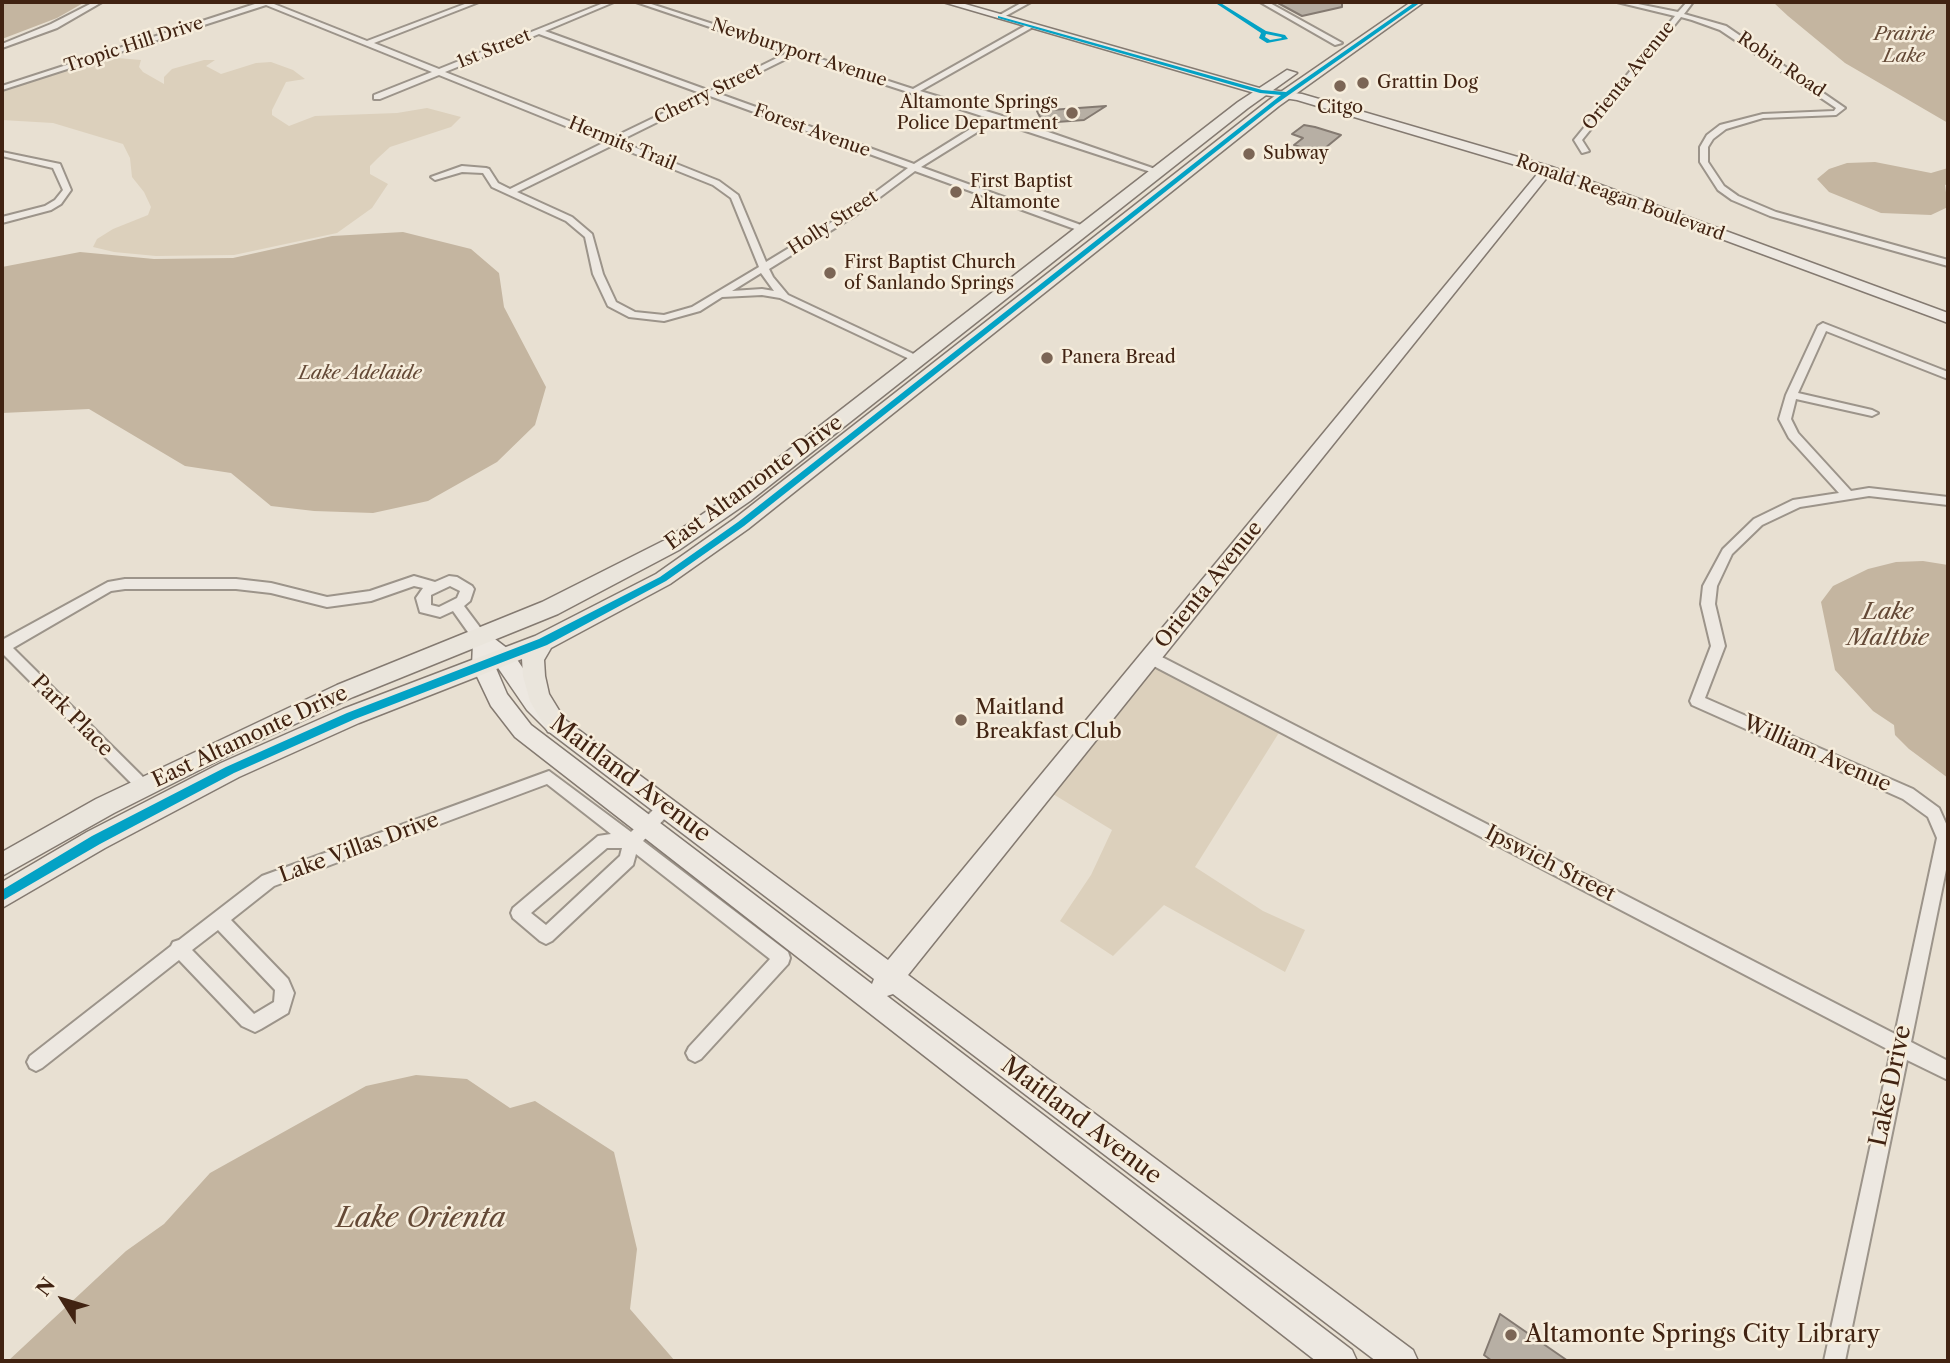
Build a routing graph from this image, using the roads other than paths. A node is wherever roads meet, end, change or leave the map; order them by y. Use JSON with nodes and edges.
{"nodes":[{"id":1,"x":99,"y":2,"type":"edge"},
{"id":2,"x":265,"y":2,"type":"edge"},
{"id":3,"x":476,"y":2,"type":"edge"},
{"id":4,"x":611,"y":2,"type":"edge"},
{"id":5,"x":639,"y":2,"type":"edge"},
{"id":6,"x":947,"y":2,"type":"edge"},
{"id":7,"x":975,"y":2,"type":"edge"},
{"id":8,"x":1028,"y":2,"type":"edge"},
{"id":9,"x":1263,"y":2,"type":"edge"},
{"id":10,"x":1418,"y":2,"type":"edge"},
{"id":11,"x":1620,"y":2,"type":"edge"},
{"id":12,"x":1690,"y":2,"type":"edge"},
{"id":13,"x":1399,"y":6,"type":"edge"},
{"id":14,"x":1005,"y":14,"type":"junction"},
{"id":15,"x":1679,"y":14,"type":"junction"},
{"id":16,"x":1384,"y":19,"type":"junction"},
{"id":17,"x":1030,"y":25,"type":"junction"},
{"id":18,"x":538,"y":32,"type":"junction"},
{"id":19,"x":1338,"y":43,"type":"junction"},
{"id":20,"x":365,"y":44,"type":"junction"},
{"id":21,"x":2,"y":46,"type":"edge"},
{"id":22,"x":794,"y":52,"type":"junction"},
{"id":23,"x":438,"y":72,"type":"junction"},
{"id":24,"x":2,"y":88,"type":"edge"},
{"id":25,"x":1267,"y":89,"type":"junction"},
{"id":26,"x":915,"y":91,"type":"junction"},
{"id":27,"x":709,"y":94,"type":"junction"},
{"id":28,"x":1287,"y":94,"type":"junction"},
{"id":29,"x":377,"y":97,"type":"dead end"},
{"id":30,"x":996,"y":117,"type":"junction"},
{"id":31,"x":615,"y":141,"type":"junction"},
{"id":32,"x":1585,"y":151,"type":"dead end"},
{"id":33,"x":2,"y":154,"type":"edge"},
{"id":34,"x":914,"y":168,"type":"junction"},
{"id":35,"x":1547,"y":170,"type":"junction"},
{"id":36,"x":1157,"y":171,"type":"junction"},
{"id":37,"x":435,"y":177,"type":"dead end"},
{"id":38,"x":1168,"y":187,"type":"junction"},
{"id":39,"x":510,"y":192,"type":"junction"},
{"id":40,"x":2,"y":220,"type":"edge"},
{"id":41,"x":1086,"y":230,"type":"junction"},
{"id":42,"x":1059,"y":251,"type":"junction"},
{"id":43,"x":1948,"y":263,"type":"edge"},
{"id":44,"x":764,"y":267,"type":"junction"},
{"id":45,"x":1061,"y":271,"type":"junction"},
{"id":46,"x":719,"y":295,"type":"junction"},
{"id":47,"x":784,"y":297,"type":"junction"},
{"id":48,"x":1948,"y":318,"type":"edge"},
{"id":49,"x":936,"y":347,"type":"junction"},
{"id":50,"x":918,"y":360,"type":"junction"},
{"id":51,"x":936,"y":370,"type":"junction"},
{"id":52,"x":1948,"y":376,"type":"edge"},
{"id":53,"x":920,"y":383,"type":"junction"},
{"id":54,"x":1792,"y":395,"type":"junction"},
{"id":55,"x":1872,"y":414,"type":"dead end"},
{"id":56,"x":800,"y":452,"type":"junction"},
{"id":57,"x":804,"y":475,"type":"junction"},
{"id":58,"x":1847,"y":494,"type":"junction"},
{"id":59,"x":1948,"y":501,"type":"edge"},
{"id":60,"x":433,"y":586,"type":"junction"},
{"id":61,"x":457,"y":607,"type":"junction"},
{"id":62,"x":480,"y":638,"type":"junction"},
{"id":63,"x":542,"y":642,"type":"junction"},
{"id":64,"x":3,"y":646,"type":"edge"},
{"id":65,"x":1151,"y":658,"type":"junction"},
{"id":66,"x":494,"y":662,"type":"junction"},
{"id":67,"x":556,"y":725,"type":"junction"},
{"id":68,"x":147,"y":798,"type":"junction"},
{"id":69,"x":666,"y":807,"type":"junction"},
{"id":70,"x":1934,"y":813,"type":"joint"},
{"id":71,"x":640,"y":833,"type":"junction"},
{"id":72,"x":2,"y":866,"type":"edge"},
{"id":73,"x":2,"y":896,"type":"edge"},
{"id":74,"x":218,"y":918,"type":"junction"},
{"id":75,"x":179,"y":948,"type":"junction"},
{"id":76,"x":892,"y":976,"type":"junction"},
{"id":77,"x":872,"y":1000,"type":"junction"},
{"id":78,"x":1899,"y":1045,"type":"junction"},
{"id":79,"x":695,"y":1053,"type":"dead end"},
{"id":80,"x":36,"y":1062,"type":"dead end"},
{"id":81,"x":1948,"y":1071,"type":"edge"},
{"id":82,"x":1327,"y":1306,"type":"junction"},
{"id":83,"x":1311,"y":1338,"type":"junction"},
{"id":84,"x":1341,"y":1361,"type":"edge"},
{"id":85,"x":1402,"y":1361,"type":"edge"},
{"id":86,"x":1835,"y":1361,"type":"edge"}],
"edges":[{"from":1,"to":21,"type":"street"},
{"from":2,"to":20,"type":"street","name":"Hermits Trail"},
{"from":2,"to":24,"type":"street","name":"Tropic Hill Drive"},
{"from":3,"to":20,"type":"street"},
{"from":4,"to":18,"type":"street","name":"1st Street"},
{"from":5,"to":22,"type":"street","name":"Newburyport Avenue"},
{"from":6,"to":14,"type":"main road","name":"Ronald Reagan Boulevard"},
{"from":7,"to":14,"type":"main road","name":"Ronald Reagan Boulevard"},
{"from":8,"to":14,"type":"street"},
{"from":9,"to":19,"type":"street"},
{"from":10,"to":13,"type":"main road","name":"East Altamonte Drive"},
{"from":11,"to":15,"type":"street","name":"Robin Road"},
{"from":12,"to":15,"type":"street","name":"Orienta Avenue"},
{"from":13,"to":16,"type":"main road","name":"East Altamonte Drive"},
{"from":14,"to":17,"type":"main road","name":"Ronald Reagan Boulevard"},
{"from":14,"to":25,"type":"main road","name":"Ronald Reagan Boulevard"},
{"from":15,"to":32,"type":"street","name":"Orienta Avenue"},
{"from":15,"to":43,"type":"street","name":"Robin Road"},
{"from":16,"to":19,"type":"main road","name":"East Altamonte Drive"},
{"from":16,"to":28,"type":"main road","name":"East Altamonte Drive"},
{"from":17,"to":25,"type":"main road","name":"Ronald Reagan Boulevard"},
{"from":17,"to":26,"type":"street"},
{"from":18,"to":23,"type":"street","name":"1st Street"},
{"from":18,"to":27,"type":"street","name":"Forest Avenue"},
{"from":19,"to":25,"type":"main road","name":"East Altamonte Drive"},
{"from":20,"to":23,"type":"street","name":"Hermits Trail"},
{"from":22,"to":26,"type":"street","name":"Newburyport Avenue"},
{"from":22,"to":27,"type":"street","name":"Cherry Street"},
{"from":23,"to":29,"type":"street","name":"1st Street"},
{"from":23,"to":31,"type":"street","name":"Hermits Trail"},
{"from":25,"to":28,"type":"main road","name":"Ronald Reagan Boulevard"},
{"from":25,"to":36,"type":"main road","name":"East Altamonte Drive"},
{"from":26,"to":30,"type":"street","name":"Newburyport Avenue"},
{"from":27,"to":31,"type":"street","name":"Cherry Street"},
{"from":27,"to":34,"type":"street","name":"Forest Avenue"},
{"from":28,"to":35,"type":"main road","name":"Ronald Reagan Boulevard"},
{"from":28,"to":38,"type":"main road","name":"East Altamonte Drive"},
{"from":30,"to":34,"type":"street","name":"Holly Street"},
{"from":30,"to":36,"type":"street","name":"Newburyport Avenue"},
{"from":31,"to":39,"type":"street","name":"Cherry Street"},
{"from":31,"to":44,"type":"street","name":"Hermits Trail"},
{"from":33,"to":40,"type":"street"},
{"from":34,"to":41,"type":"street","name":"Forest Avenue"},
{"from":34,"to":44,"type":"street","name":"Holly Street"},
{"from":35,"to":48,"type":"main road","name":"Ronald Reagan Boulevard"},
{"from":35,"to":65,"type":"main road","name":"Orienta Avenue"},
{"from":36,"to":38,"type":"main road"},
{"from":36,"to":41,"type":"main road","name":"East Altamonte Drive"},
{"from":37,"to":39,"type":"street"},
{"from":38,"to":45,"type":"main road","name":"East Altamonte Drive"},
{"from":39,"to":46,"type":"street","name":"Holly Street"},
{"from":41,"to":42,"type":"main road","name":"East Altamonte Drive"},
{"from":42,"to":45,"type":"main road"},
{"from":42,"to":49,"type":"main road","name":"East Altamonte Drive"},
{"from":44,"to":46,"type":"street","name":"Holly Street"},
{"from":44,"to":47,"type":"street","name":"Hermits Trail"},
{"from":45,"to":51,"type":"main road","name":"East Altamonte Drive"},
{"from":46,"to":47,"type":"street"},
{"from":47,"to":50,"type":"street"},
{"from":49,"to":50,"type":"main road","name":"East Altamonte Drive"},
{"from":49,"to":51,"type":"main road"},
{"from":50,"to":53,"type":"main road"},
{"from":50,"to":56,"type":"main road","name":"East Altamonte Drive"},
{"from":51,"to":53,"type":"main road","name":"East Altamonte Drive"},
{"from":52,"to":54,"type":"street"},
{"from":53,"to":57,"type":"main road","name":"East Altamonte Drive"},
{"from":54,"to":55,"type":"street"},
{"from":54,"to":58,"type":"street"},
{"from":56,"to":57,"type":"main road"},
{"from":56,"to":62,"type":"main road","name":"East Altamonte Drive"},
{"from":57,"to":63,"type":"main road","name":"East Altamonte Drive"},
{"from":58,"to":59,"type":"street"},
{"from":58,"to":70,"type":"street","name":"William Avenue"},
{"from":60,"to":61,"type":"street"},
{"from":60,"to":61,"type":"street"},
{"from":60,"to":64,"type":"street"},
{"from":61,"to":62,"type":"street"},
{"from":62,"to":66,"type":"main road","name":"Maitland Avenue"},
{"from":62,"to":68,"type":"main road","name":"East Altamonte Drive"},
{"from":63,"to":66,"type":"main road","name":"East Altamonte Drive"},
{"from":63,"to":67,"type":"main road"},
{"from":64,"to":68,"type":"street","name":"Park Place"},
{"from":65,"to":76,"type":"main road","name":"Orienta Avenue"},
{"from":65,"to":78,"type":"street","name":"Ipswich Street"},
{"from":66,"to":67,"type":"main road","name":"Maitland Avenue"},
{"from":66,"to":68,"type":"main road","name":"East Altamonte Drive"},
{"from":66,"to":71,"type":"main road","name":"Maitland Avenue"},
{"from":67,"to":69,"type":"main road","name":"Maitland Avenue"},
{"from":68,"to":72,"type":"main road","name":"East Altamonte Drive"},
{"from":68,"to":73,"type":"main road"},
{"from":69,"to":71,"type":"street"},
{"from":69,"to":76,"type":"main road","name":"Maitland Avenue"},
{"from":70,"to":78,"type":"street","name":"Lake Drive"},
{"from":71,"to":71,"type":"street"},
{"from":71,"to":74,"type":"street","name":"Lake Villas Drive"},
{"from":71,"to":77,"type":"main road","name":"Maitland Avenue"},
{"from":71,"to":79,"type":"street","name":"Lake Villas Drive"},
{"from":74,"to":75,"type":"street","name":"Lake Villas Drive"},
{"from":74,"to":75,"type":"street"},
{"from":75,"to":80,"type":"street","name":"Lake Villas Drive"},
{"from":76,"to":77,"type":"main road","name":"Orienta Avenue"},
{"from":76,"to":82,"type":"main road","name":"Maitland Avenue"},
{"from":77,"to":83,"type":"main road","name":"Maitland Avenue"},
{"from":78,"to":81,"type":"street","name":"Ipswich Street"},
{"from":78,"to":86,"type":"street","name":"Lake Drive"},
{"from":82,"to":83,"type":"street"},
{"from":82,"to":85,"type":"main road","name":"Maitland Avenue"},
{"from":83,"to":84,"type":"main road","name":"Maitland Avenue"}]}
